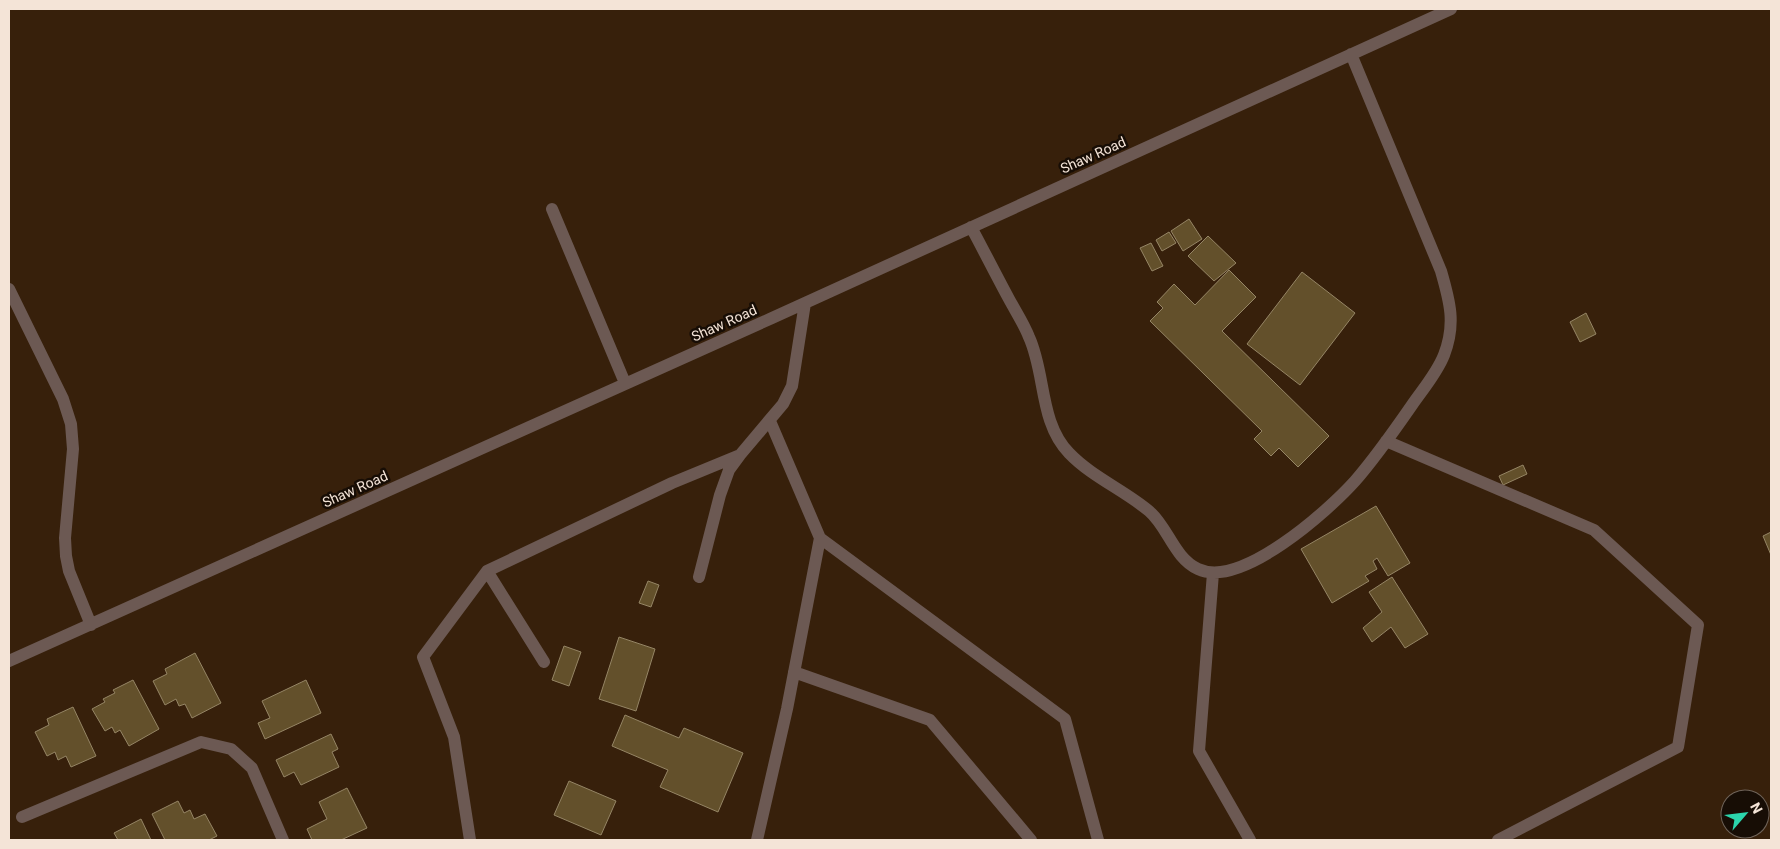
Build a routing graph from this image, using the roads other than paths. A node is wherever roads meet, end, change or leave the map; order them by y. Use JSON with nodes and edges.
{"nodes":[{"id":1,"x":1451,"y":9,"type":"edge"},
{"id":2,"x":1351,"y":54,"type":"junction"},
{"id":3,"x":552,"y":209,"type":"dead end"},
{"id":4,"x":971,"y":227,"type":"junction"},
{"id":5,"x":9,"y":289,"type":"edge"},
{"id":6,"x":806,"y":303,"type":"junction"},
{"id":7,"x":624,"y":383,"type":"junction"},
{"id":8,"x":770,"y":421,"type":"junction"},
{"id":9,"x":1386,"y":441,"type":"junction"},
{"id":10,"x":740,"y":455,"type":"junction"},
{"id":11,"x":820,"y":538,"type":"junction"},
{"id":12,"x":487,"y":571,"type":"junction"},
{"id":13,"x":1213,"y":573,"type":"junction"},
{"id":14,"x":699,"y":577,"type":"dead end"},
{"id":15,"x":91,"y":625,"type":"junction"},
{"id":16,"x":9,"y":662,"type":"edge"},
{"id":17,"x":544,"y":662,"type":"dead end"},
{"id":18,"x":794,"y":672,"type":"junction"},
{"id":19,"x":22,"y":817,"type":"dead end"},
{"id":20,"x":284,"y":840,"type":"edge"},
{"id":21,"x":470,"y":840,"type":"edge"},
{"id":22,"x":757,"y":840,"type":"edge"},
{"id":23,"x":1031,"y":840,"type":"edge"},
{"id":24,"x":1098,"y":840,"type":"edge"},
{"id":25,"x":1250,"y":840,"type":"edge"},
{"id":26,"x":1498,"y":840,"type":"edge"}],
"edges":[{"from":1,"to":2,"type":"street","name":"Shaw Road"},
{"from":2,"to":4,"type":"street","name":"Shaw Road"},
{"from":2,"to":9,"type":"street"},
{"from":3,"to":7,"type":"street"},
{"from":4,"to":6,"type":"street","name":"Shaw Road"},
{"from":4,"to":13,"type":"street"},
{"from":5,"to":15,"type":"street"},
{"from":6,"to":7,"type":"street","name":"Shaw Road"},
{"from":6,"to":8,"type":"street"},
{"from":7,"to":15,"type":"street","name":"Shaw Road"},
{"from":8,"to":10,"type":"street"},
{"from":8,"to":11,"type":"street"},
{"from":9,"to":13,"type":"street"},
{"from":9,"to":26,"type":"street"},
{"from":10,"to":12,"type":"street"},
{"from":10,"to":14,"type":"street"},
{"from":11,"to":18,"type":"street"},
{"from":11,"to":24,"type":"street"},
{"from":12,"to":17,"type":"street"},
{"from":12,"to":21,"type":"street"},
{"from":13,"to":25,"type":"street"},
{"from":15,"to":16,"type":"street","name":"Shaw Road"},
{"from":18,"to":22,"type":"street"},
{"from":18,"to":23,"type":"street"},
{"from":19,"to":20,"type":"street"}]}
